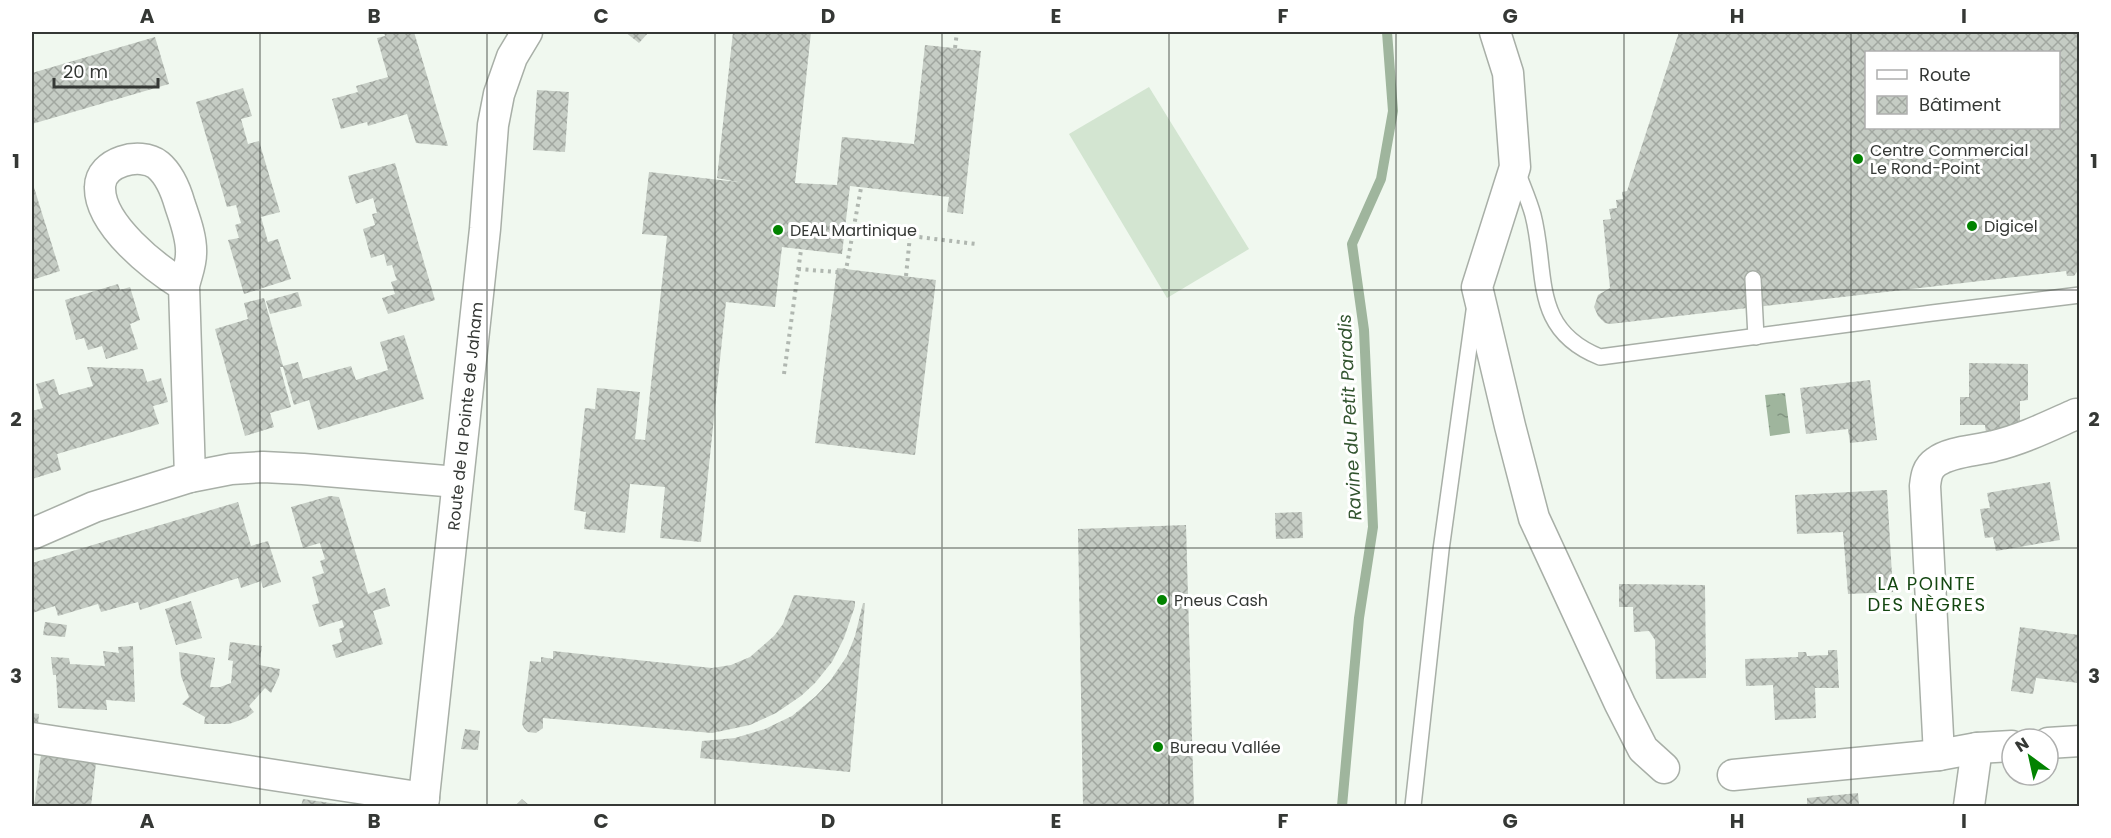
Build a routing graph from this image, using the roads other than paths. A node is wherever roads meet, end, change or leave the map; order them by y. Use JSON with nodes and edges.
{"nodes":[{"id":1,"x":527,"y":32,"type":"edge"},
{"id":2,"x":1496,"y":32,"type":"edge"},
{"id":3,"x":1515,"y":167,"type":"junction"},
{"id":4,"x":1753,"y":279,"type":"dead end"},
{"id":5,"x":184,"y":286,"type":"dead end"},
{"id":6,"x":1477,"y":287,"type":"junction"},
{"id":7,"x":2079,"y":295,"type":"edge"},
{"id":8,"x":1756,"y":337,"type":"junction"},
{"id":9,"x":2076,"y":414,"type":"dead end"},
{"id":10,"x":190,"y":477,"type":"junction"},
{"id":11,"x":458,"y":482,"type":"junction"},
{"id":12,"x":32,"y":534,"type":"edge"},
{"id":13,"x":32,"y":738,"type":"edge"},
{"id":14,"x":2079,"y":741,"type":"edge"},
{"id":15,"x":2060,"y":742,"type":"edge"},
{"id":16,"x":2000,"y":747,"type":"edge"},
{"id":17,"x":1977,"y":748,"type":"junction"},
{"id":18,"x":1939,"y":755,"type":"junction"},
{"id":19,"x":1664,"y":768,"type":"dead end"},
{"id":20,"x":1733,"y":774,"type":"dead end"},
{"id":21,"x":423,"y":802,"type":"edge"},
{"id":22,"x":1413,"y":807,"type":"edge"},
{"id":23,"x":1969,"y":807,"type":"edge"}],
"edges":[{"from":1,"to":11,"type":"street","name":"Route de la Pointe de Jaham"},
{"from":2,"to":3,"type":"street"},
{"from":3,"to":6,"type":"street"},
{"from":3,"to":8,"type":"lane"},
{"from":4,"to":8,"type":"lane"},
{"from":5,"to":10,"type":"street"},
{"from":6,"to":19,"type":"street"},
{"from":6,"to":22,"type":"lane"},
{"from":7,"to":8,"type":"lane"},
{"from":9,"to":18,"type":"street"},
{"from":10,"to":11,"type":"street"},
{"from":10,"to":12,"type":"street"},
{"from":11,"to":21,"type":"street","name":"Route de la Pointe de Jaham"},
{"from":13,"to":21,"type":"street"},
{"from":14,"to":15,"type":"street"},
{"from":16,"to":17,"type":"street"},
{"from":17,"to":18,"type":"street"},
{"from":17,"to":23,"type":"street"},
{"from":18,"to":20,"type":"street"}]}
